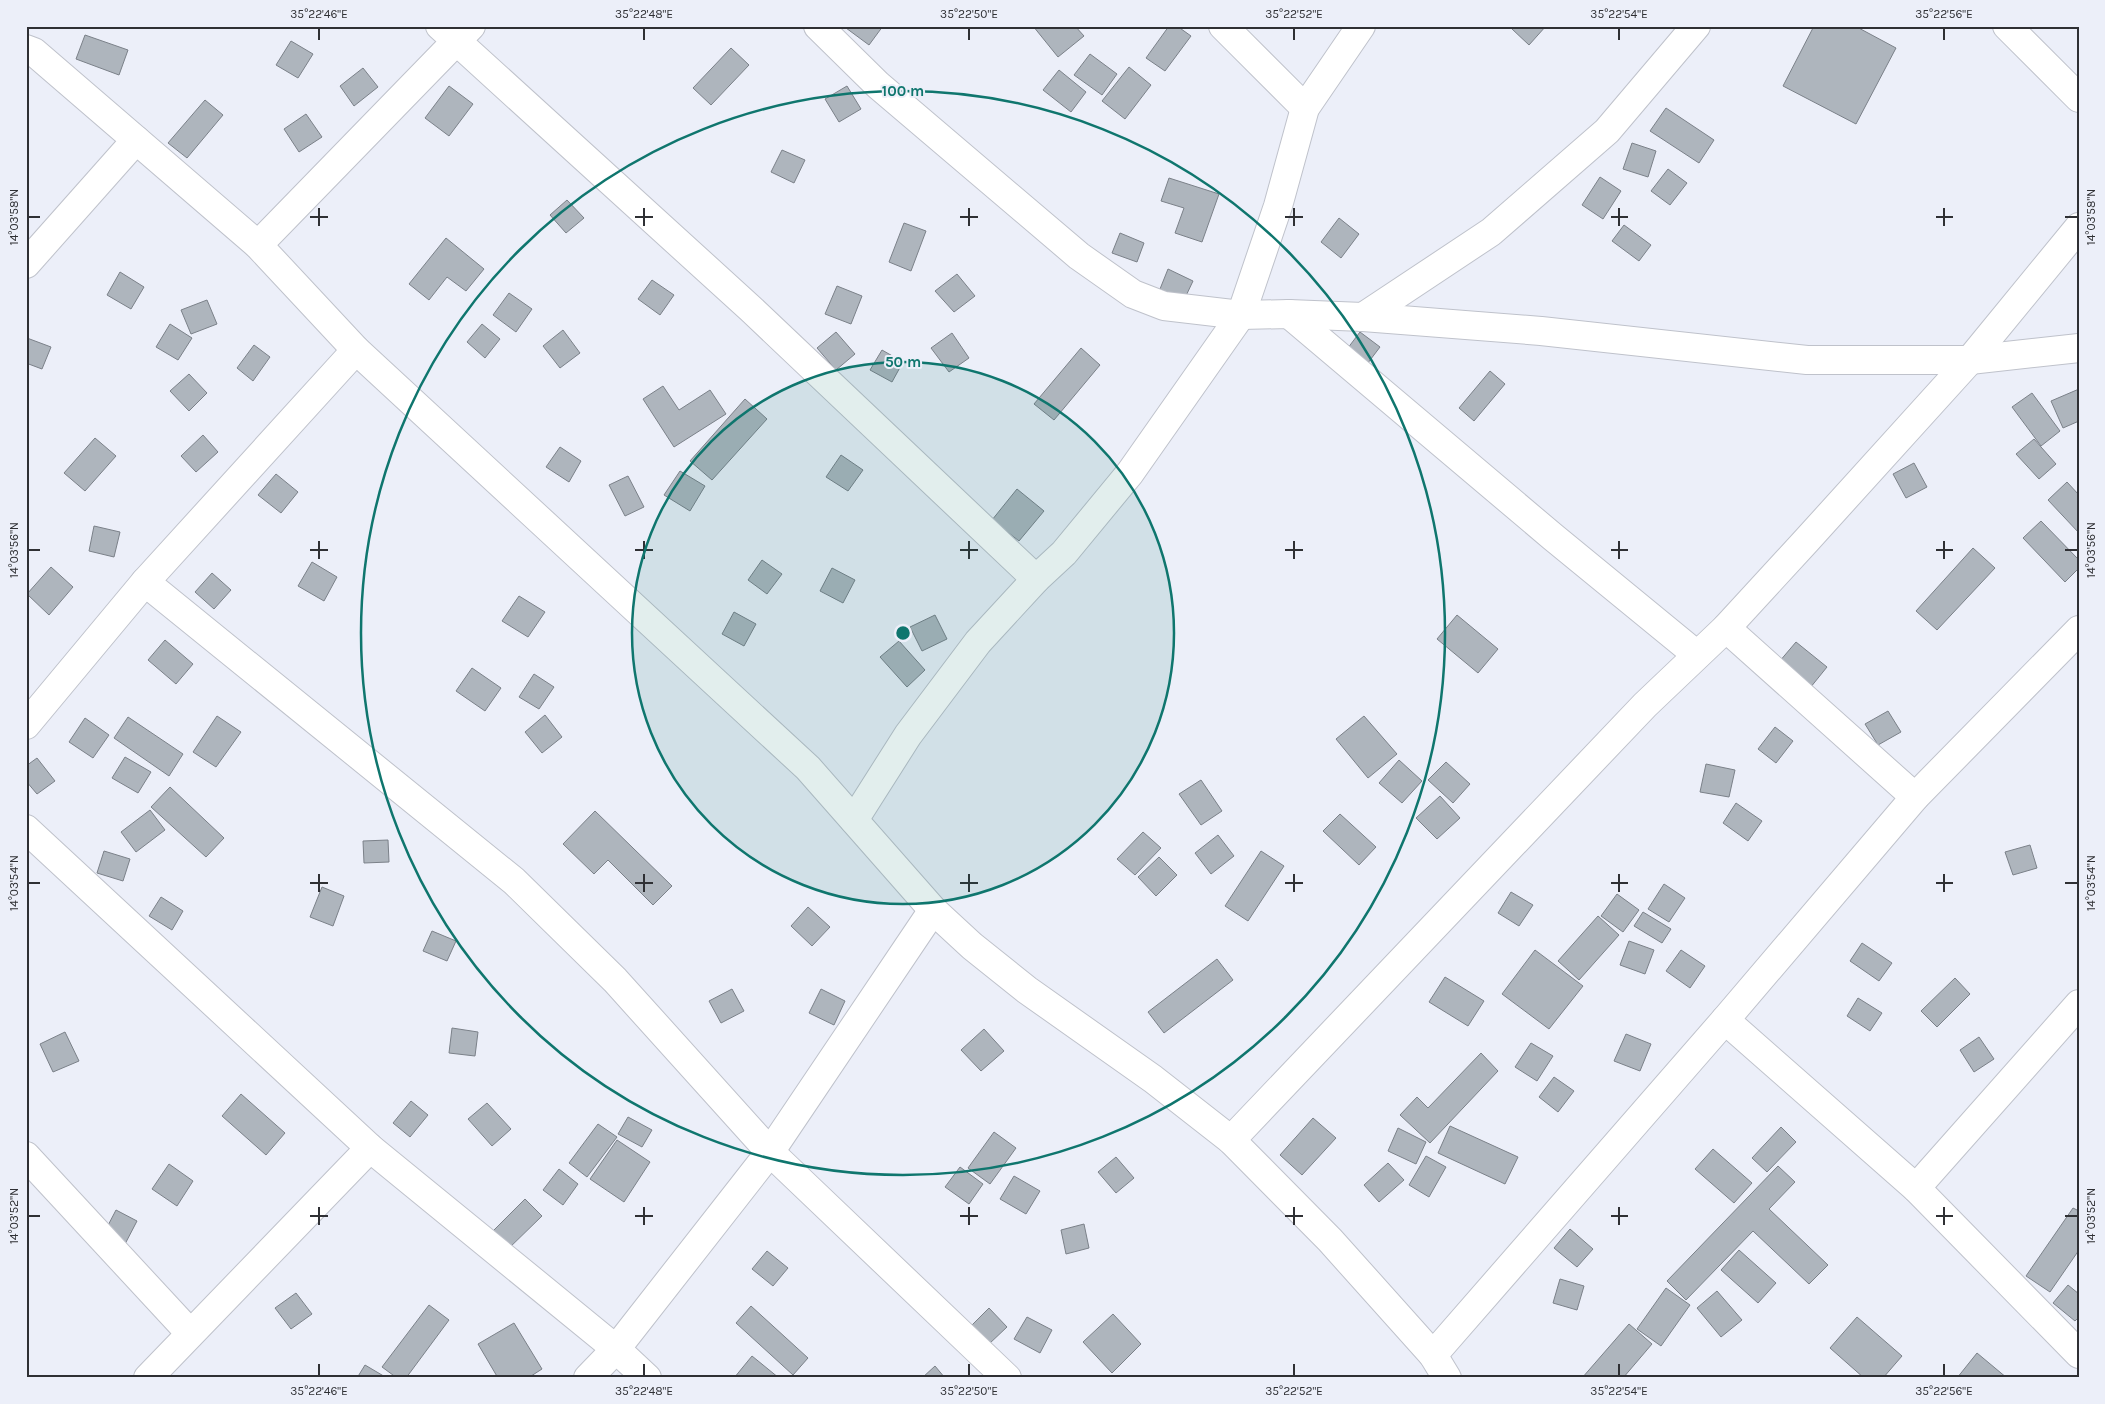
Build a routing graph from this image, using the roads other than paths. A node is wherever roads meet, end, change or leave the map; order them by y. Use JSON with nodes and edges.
{"nodes":[{"id":1,"x":818,"y":26,"type":"edge"},
{"id":2,"x":1223,"y":26,"type":"edge"},
{"id":3,"x":1361,"y":26,"type":"edge"},
{"id":4,"x":1696,"y":26,"type":"edge"},
{"id":5,"x":2007,"y":26,"type":"edge"},
{"id":6,"x":456,"y":31,"type":"edge"},
{"id":7,"x":26,"y":49,"type":"edge"},
{"id":8,"x":2079,"y":98,"type":"edge"},
{"id":9,"x":1305,"y":108,"type":"junction"},
{"id":10,"x":136,"y":140,"type":"junction"},
{"id":11,"x":2079,"y":227,"type":"edge"},
{"id":12,"x":258,"y":245,"type":"junction"},
{"id":13,"x":26,"y":264,"type":"edge"},
{"id":14,"x":1289,"y":314,"type":"junction"},
{"id":15,"x":1241,"y":316,"type":"junction"},
{"id":16,"x":1363,"y":317,"type":"junction"},
{"id":17,"x":2079,"y":348,"type":"edge"},
{"id":18,"x":356,"y":350,"type":"junction"},
{"id":19,"x":1970,"y":360,"type":"junction"},
{"id":20,"x":1036,"y":579,"type":"junction"},
{"id":21,"x":145,"y":582,"type":"junction"},
{"id":22,"x":1726,"y":628,"type":"junction"},
{"id":23,"x":2079,"y":630,"type":"edge"},
{"id":24,"x":1697,"y":655,"type":"junction"},
{"id":25,"x":26,"y":725,"type":"edge"},
{"id":26,"x":1915,"y":798,"type":"junction"},
{"id":27,"x":854,"y":820,"type":"junction"},
{"id":28,"x":26,"y":829,"type":"edge"},
{"id":29,"x":932,"y":910,"type":"junction"},
{"id":30,"x":2079,"y":1004,"type":"edge"},
{"id":31,"x":1725,"y":1020,"type":"junction"},
{"id":32,"x":1231,"y":1140,"type":"junction"},
{"id":33,"x":370,"y":1148,"type":"junction"},
{"id":34,"x":770,"y":1152,"type":"junction"},
{"id":35,"x":26,"y":1156,"type":"edge"},
{"id":36,"x":1916,"y":1188,"type":"junction"},
{"id":37,"x":190,"y":1333,"type":"junction"},
{"id":38,"x":616,"y":1349,"type":"junction"},
{"id":39,"x":2079,"y":1354,"type":"edge"},
{"id":40,"x":1433,"y":1355,"type":"junction"},
{"id":41,"x":148,"y":1378,"type":"edge"},
{"id":42,"x":588,"y":1378,"type":"edge"},
{"id":43,"x":647,"y":1378,"type":"edge"},
{"id":44,"x":1007,"y":1378,"type":"edge"},
{"id":45,"x":1447,"y":1378,"type":"edge"}],
"edges":[{"from":1,"to":15,"type":"street"},
{"from":2,"to":9,"type":"street"},
{"from":3,"to":9,"type":"street"},
{"from":4,"to":16,"type":"street"},
{"from":5,"to":8,"type":"street"},
{"from":6,"to":12,"type":"street"},
{"from":6,"to":20,"type":"street"},
{"from":7,"to":10,"type":"street"},
{"from":9,"to":15,"type":"street"},
{"from":10,"to":12,"type":"street"},
{"from":10,"to":13,"type":"street"},
{"from":11,"to":19,"type":"street"},
{"from":12,"to":18,"type":"street"},
{"from":14,"to":15,"type":"street"},
{"from":14,"to":16,"type":"street"},
{"from":14,"to":24,"type":"street"},
{"from":15,"to":20,"type":"street"},
{"from":16,"to":19,"type":"street"},
{"from":17,"to":19,"type":"street"},
{"from":18,"to":21,"type":"street"},
{"from":18,"to":27,"type":"street"},
{"from":19,"to":22,"type":"street"},
{"from":20,"to":27,"type":"street"},
{"from":21,"to":25,"type":"street"},
{"from":21,"to":34,"type":"street"},
{"from":22,"to":24,"type":"street"},
{"from":22,"to":26,"type":"street"},
{"from":23,"to":26,"type":"street"},
{"from":24,"to":32,"type":"street"},
{"from":26,"to":31,"type":"street"},
{"from":27,"to":29,"type":"street"},
{"from":28,"to":33,"type":"street"},
{"from":29,"to":32,"type":"street"},
{"from":29,"to":34,"type":"street"},
{"from":30,"to":36,"type":"street"},
{"from":31,"to":36,"type":"street"},
{"from":31,"to":40,"type":"street"},
{"from":32,"to":40,"type":"street"},
{"from":33,"to":37,"type":"street"},
{"from":33,"to":38,"type":"street"},
{"from":34,"to":38,"type":"street"},
{"from":34,"to":44,"type":"street"},
{"from":35,"to":37,"type":"street"},
{"from":36,"to":39,"type":"street"},
{"from":37,"to":41,"type":"street"},
{"from":38,"to":42,"type":"street"},
{"from":38,"to":43,"type":"street"},
{"from":40,"to":45,"type":"street"}]}
